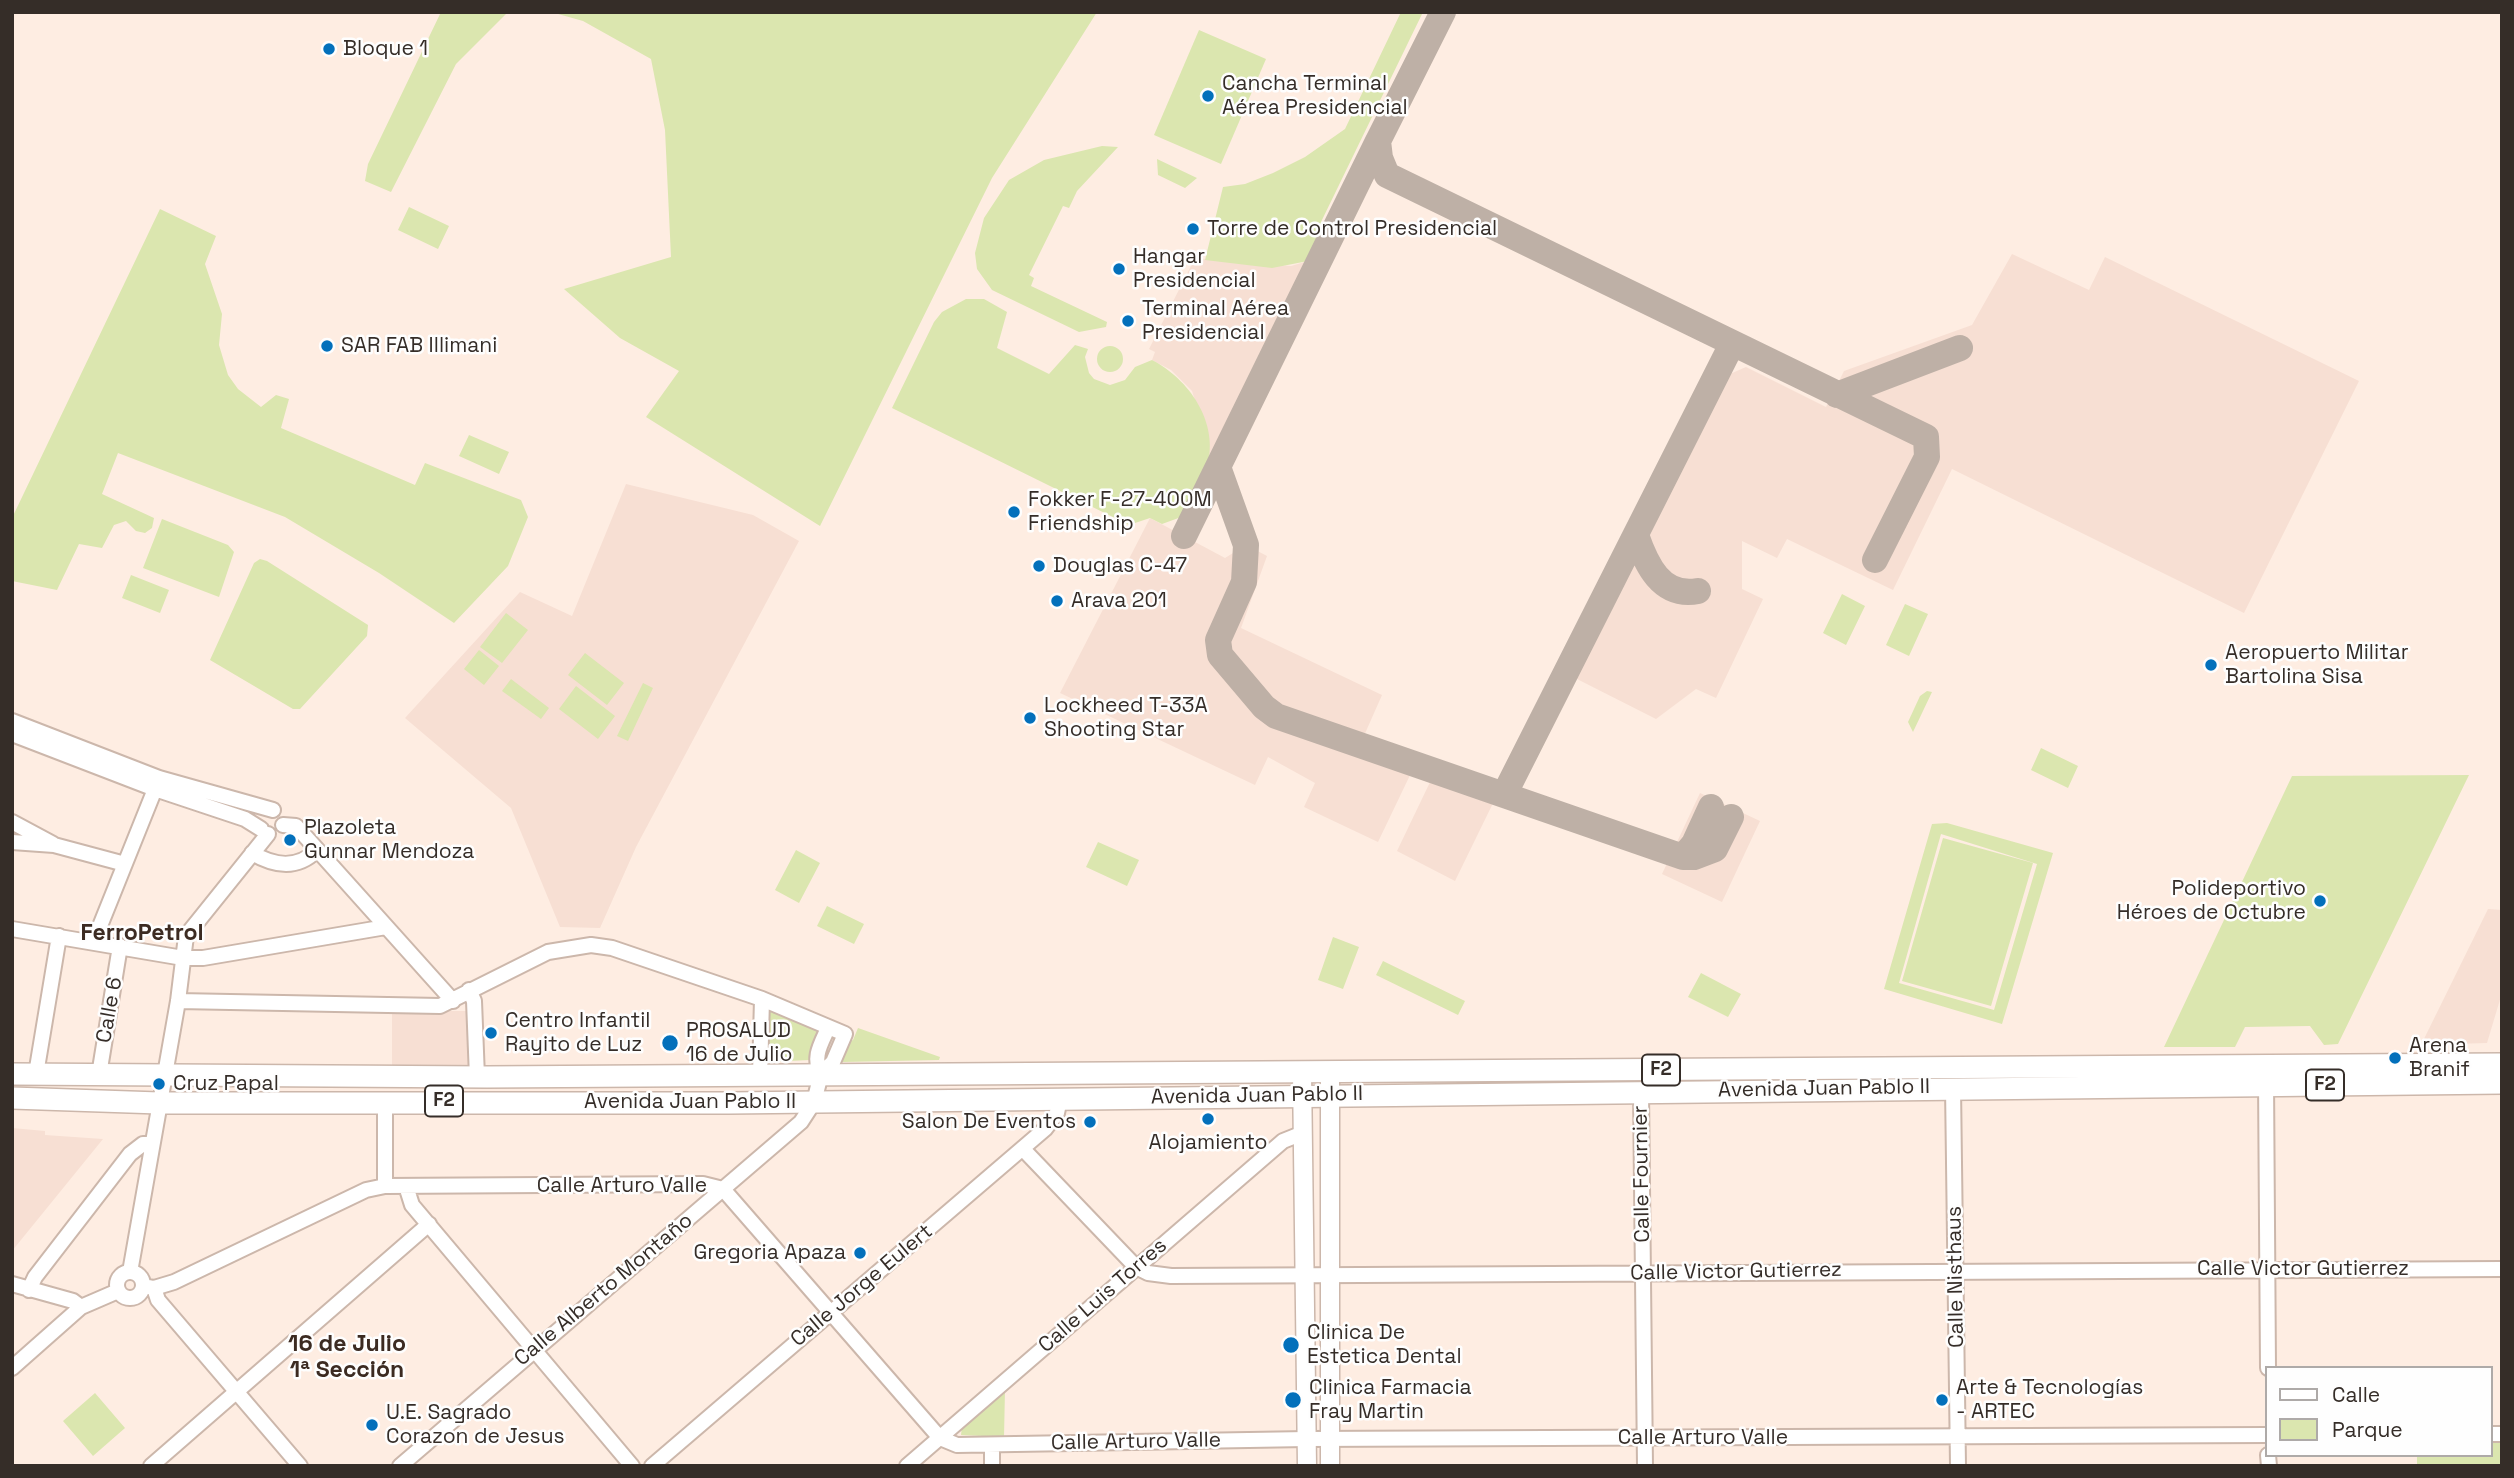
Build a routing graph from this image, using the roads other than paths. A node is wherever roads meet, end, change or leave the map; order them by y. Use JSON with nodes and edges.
{"nodes":[{"id":1,"x":12,"y":721,"type":"edge"},
{"id":2,"x":12,"y":734,"type":"edge"},
{"id":3,"x":155,"y":789,"type":"junction"},
{"id":4,"x":273,"y":810,"type":"junction"},
{"id":5,"x":12,"y":822,"type":"edge"},
{"id":6,"x":284,"y":825,"type":"junction"},
{"id":7,"x":264,"y":832,"type":"junction"},
{"id":8,"x":12,"y":842,"type":"edge"},
{"id":9,"x":54,"y":845,"type":"junction"},
{"id":10,"x":317,"y":850,"type":"junction"},
{"id":11,"x":252,"y":853,"type":"junction"},
{"id":12,"x":125,"y":864,"type":"junction"},
{"id":13,"x":386,"y":927,"type":"junction"},
{"id":14,"x":12,"y":929,"type":"edge"},
{"id":15,"x":59,"y":936,"type":"junction"},
{"id":16,"x":94,"y":942,"type":"junction"},
{"id":17,"x":120,"y":946,"type":"junction"},
{"id":18,"x":183,"y":958,"type":"junction"},
{"id":19,"x":469,"y":990,"type":"junction"},
{"id":20,"x":762,"y":999,"type":"junction"},
{"id":21,"x":178,"y":1001,"type":"junction"},
{"id":22,"x":453,"y":1001,"type":"junction"},
{"id":23,"x":828,"y":1028,"type":"junction"},
{"id":24,"x":2502,"y":1064,"type":"edge"},
{"id":25,"x":1302,"y":1072,"type":"junction"},
{"id":26,"x":1331,"y":1072,"type":"junction"},
{"id":27,"x":12,"y":1074,"type":"edge"},
{"id":28,"x":36,"y":1074,"type":"junction"},
{"id":29,"x":821,"y":1074,"type":"junction"},
{"id":30,"x":99,"y":1075,"type":"junction"},
{"id":31,"x":166,"y":1075,"type":"junction"},
{"id":32,"x":760,"y":1075,"type":"junction"},
{"id":33,"x":2266,"y":1076,"type":"junction"},
{"id":34,"x":477,"y":1077,"type":"junction"},
{"id":35,"x":2502,"y":1083,"type":"edge"},
{"id":36,"x":1954,"y":1087,"type":"junction"},
{"id":37,"x":1641,"y":1091,"type":"junction"},
{"id":38,"x":1330,"y":1095,"type":"junction"},
{"id":39,"x":1303,"y":1096,"type":"junction"},
{"id":40,"x":12,"y":1098,"type":"edge"},
{"id":41,"x":1060,"y":1098,"type":"junction"},
{"id":42,"x":385,"y":1101,"type":"junction"},
{"id":43,"x":814,"y":1102,"type":"junction"},
{"id":44,"x":159,"y":1103,"type":"junction"},
{"id":45,"x":1303,"y":1133,"type":"junction"},
{"id":46,"x":151,"y":1144,"type":"junction"},
{"id":47,"x":1023,"y":1149,"type":"junction"},
{"id":48,"x":385,"y":1186,"type":"junction"},
{"id":49,"x":407,"y":1186,"type":"junction"},
{"id":50,"x":723,"y":1189,"type":"junction"},
{"id":51,"x":429,"y":1224,"type":"junction"},
{"id":52,"x":1136,"y":1268,"type":"junction"},
{"id":53,"x":2267,"y":1269,"type":"junction"},
{"id":54,"x":2502,"y":1269,"type":"edge"},
{"id":55,"x":1956,"y":1270,"type":"junction"},
{"id":56,"x":130,"y":1272,"type":"junction"},
{"id":57,"x":1644,"y":1273,"type":"junction"},
{"id":58,"x":1305,"y":1275,"type":"junction"},
{"id":59,"x":1331,"y":1275,"type":"junction"},
{"id":60,"x":12,"y":1284,"type":"edge"},
{"id":61,"x":149,"y":1287,"type":"junction"},
{"id":62,"x":29,"y":1290,"type":"junction"},
{"id":63,"x":118,"y":1291,"type":"junction"},
{"id":64,"x":81,"y":1307,"type":"junction"},
{"id":65,"x":830,"y":1312,"type":"junction"},
{"id":66,"x":535,"y":1349,"type":"junction"},
{"id":67,"x":2268,"y":1366,"type":"edge"},
{"id":68,"x":12,"y":1368,"type":"edge"},
{"id":69,"x":235,"y":1390,"type":"junction"},
{"id":70,"x":2266,"y":1434,"type":"edge"},
{"id":71,"x":1957,"y":1436,"type":"junction"},
{"id":72,"x":940,"y":1438,"type":"junction"},
{"id":73,"x":1307,"y":1439,"type":"junction"},
{"id":74,"x":1330,"y":1439,"type":"junction"},
{"id":75,"x":1645,"y":1439,"type":"junction"},
{"id":76,"x":992,"y":1446,"type":"junction"},
{"id":77,"x":151,"y":1466,"type":"edge"},
{"id":78,"x":300,"y":1466,"type":"edge"},
{"id":79,"x":400,"y":1466,"type":"edge"},
{"id":80,"x":632,"y":1466,"type":"edge"},
{"id":81,"x":652,"y":1466,"type":"edge"},
{"id":82,"x":907,"y":1466,"type":"edge"},
{"id":83,"x":992,"y":1466,"type":"edge"},
{"id":84,"x":1307,"y":1466,"type":"edge"},
{"id":85,"x":1330,"y":1466,"type":"edge"},
{"id":86,"x":1645,"y":1466,"type":"edge"},
{"id":87,"x":1958,"y":1466,"type":"edge"}],
"edges":[{"from":1,"to":4,"type":"street"},
{"from":2,"to":3,"type":"street"},
{"from":3,"to":7,"type":"street"},
{"from":3,"to":12,"type":"street"},
{"from":4,"to":6,"type":"street"},
{"from":4,"to":7,"type":"street"},
{"from":5,"to":9,"type":"street"},
{"from":6,"to":7,"type":"street"},
{"from":6,"to":10,"type":"street"},
{"from":7,"to":11,"type":"street"},
{"from":8,"to":9,"type":"street"},
{"from":9,"to":12,"type":"street"},
{"from":10,"to":11,"type":"street"},
{"from":10,"to":13,"type":"street"},
{"from":11,"to":18,"type":"street"},
{"from":12,"to":16,"type":"street"},
{"from":13,"to":18,"type":"street"},
{"from":13,"to":22,"type":"street"},
{"from":14,"to":15,"type":"street"},
{"from":15,"to":16,"type":"street"},
{"from":15,"to":28,"type":"street"},
{"from":16,"to":17,"type":"street"},
{"from":17,"to":18,"type":"street"},
{"from":17,"to":30,"type":"street","name":"Calle 6"},
{"from":18,"to":21,"type":"street"},
{"from":19,"to":20,"type":"street"},
{"from":19,"to":22,"type":"street"},
{"from":19,"to":34,"type":"street"},
{"from":20,"to":23,"type":"street"},
{"from":20,"to":32,"type":"street"},
{"from":21,"to":22,"type":"street"},
{"from":21,"to":31,"type":"street"},
{"from":23,"to":29,"type":"street"},
{"from":23,"to":29,"type":"street"},
{"from":24,"to":33,"type":"highway","name":"Avenida Juan Pablo II","number":"F2"},
{"from":25,"to":26,"type":"highway","name":"Avenida Juan Pablo II","number":"F2"},
{"from":25,"to":29,"type":"highway","name":"Avenida Juan Pablo II","number":"F2"},
{"from":25,"to":39,"type":"main road"},
{"from":26,"to":33,"type":"highway","name":"Avenida Juan Pablo II","number":"F2"},
{"from":26,"to":38,"type":"main road"},
{"from":27,"to":28,"type":"highway","name":"Avenida Juan Pablo II","number":"F2"},
{"from":28,"to":30,"type":"highway","name":"Avenida Juan Pablo II","number":"F2"},
{"from":29,"to":32,"type":"highway","name":"Avenida Juan Pablo II","number":"F2"},
{"from":29,"to":43,"type":"street","name":"Calle Alberto Montaño"},
{"from":30,"to":31,"type":"highway","name":"Avenida Juan Pablo II","number":"F2"},
{"from":31,"to":34,"type":"highway","name":"Avenida Juan Pablo II","number":"F2"},
{"from":31,"to":44,"type":"street"},
{"from":32,"to":34,"type":"highway","name":"Avenida Juan Pablo II","number":"F2"},
{"from":33,"to":35,"type":"highway","name":"Avenida Juan Pablo II","number":"F2"},
{"from":33,"to":36,"type":"highway","name":"Avenida Juan Pablo II","number":"F2"},
{"from":33,"to":53,"type":"street"},
{"from":36,"to":37,"type":"highway","name":"Avenida Juan Pablo II","number":"F2"},
{"from":36,"to":55,"type":"street","name":"Calle Nisthaus"},
{"from":37,"to":38,"type":"highway","name":"Avenida Juan Pablo II","number":"F2"},
{"from":37,"to":57,"type":"street","name":"Calle Fournier"},
{"from":38,"to":39,"type":"highway","name":"Avenida Juan Pablo II","number":"F2"},
{"from":38,"to":59,"type":"main road"},
{"from":39,"to":41,"type":"highway","name":"Avenida Juan Pablo II","number":"F2"},
{"from":39,"to":45,"type":"main road"},
{"from":40,"to":44,"type":"highway","name":"Avenida Juan Pablo II","number":"F2"},
{"from":41,"to":43,"type":"highway","name":"Avenida Juan Pablo II","number":"F2"},
{"from":41,"to":47,"type":"street","name":"Calle Jorge Eulert"},
{"from":42,"to":43,"type":"highway","name":"Avenida Juan Pablo II","number":"F2"},
{"from":42,"to":44,"type":"highway","name":"Avenida Juan Pablo II","number":"F2"},
{"from":42,"to":48,"type":"street"},
{"from":43,"to":50,"type":"street","name":"Calle Alberto Montaño"},
{"from":44,"to":46,"type":"street"},
{"from":45,"to":52,"type":"street","name":"Calle Luis Torres"},
{"from":45,"to":58,"type":"main road"},
{"from":46,"to":56,"type":"street"},
{"from":46,"to":62,"type":"street"},
{"from":47,"to":52,"type":"street"},
{"from":47,"to":65,"type":"street","name":"Calle Jorge Eulert"},
{"from":48,"to":49,"type":"street","name":"Calle Arturo Valle"},
{"from":48,"to":61,"type":"street","name":"Calle Arturo Valle"},
{"from":49,"to":50,"type":"street","name":"Calle Arturo Valle"},
{"from":49,"to":51,"type":"street"},
{"from":50,"to":65,"type":"street","name":"Calle Arturo Valle"},
{"from":50,"to":66,"type":"street","name":"Calle Alberto Montaño"},
{"from":51,"to":66,"type":"street"},
{"from":51,"to":69,"type":"street"},
{"from":52,"to":58,"type":"street","name":"Calle Victor Gutierrez"},
{"from":52,"to":72,"type":"street","name":"Calle Luis Torres"},
{"from":53,"to":54,"type":"street","name":"Calle Victor Gutierrez"},
{"from":53,"to":55,"type":"street","name":"Calle Victor Gutierrez"},
{"from":53,"to":67,"type":"street"},
{"from":55,"to":57,"type":"street","name":"Calle Victor Gutierrez"},
{"from":55,"to":71,"type":"street","name":"Calle Nisthaus"},
{"from":56,"to":61,"type":"street"},
{"from":56,"to":63,"type":"street"},
{"from":57,"to":59,"type":"street","name":"Calle Victor Gutierrez"},
{"from":57,"to":75,"type":"street","name":"Calle Fournier"},
{"from":58,"to":59,"type":"street","name":"Calle Victor Gutierrez"},
{"from":58,"to":73,"type":"main road"},
{"from":59,"to":74,"type":"main road"},
{"from":60,"to":62,"type":"street"},
{"from":61,"to":63,"type":"street"},
{"from":61,"to":69,"type":"street"},
{"from":62,"to":64,"type":"street"},
{"from":63,"to":64,"type":"street"},
{"from":64,"to":68,"type":"street"},
{"from":65,"to":72,"type":"street","name":"Calle Arturo Valle"},
{"from":65,"to":81,"type":"street","name":"Calle Jorge Eulert"},
{"from":66,"to":79,"type":"street","name":"Calle Alberto Montaño"},
{"from":66,"to":80,"type":"street"},
{"from":69,"to":77,"type":"street"},
{"from":69,"to":78,"type":"street"},
{"from":70,"to":71,"type":"street","name":"Calle Arturo Valle"},
{"from":71,"to":75,"type":"street","name":"Calle Arturo Valle"},
{"from":71,"to":87,"type":"street","name":"Calle Nisthaus"},
{"from":72,"to":76,"type":"street","name":"Calle Arturo Valle"},
{"from":72,"to":82,"type":"street","name":"Calle Luis Torres"},
{"from":73,"to":74,"type":"street","name":"Calle Arturo Valle"},
{"from":73,"to":76,"type":"street","name":"Calle Arturo Valle"},
{"from":73,"to":84,"type":"main road"},
{"from":74,"to":75,"type":"street","name":"Calle Arturo Valle"},
{"from":74,"to":85,"type":"main road"},
{"from":75,"to":86,"type":"street","name":"Calle Fournier"},
{"from":76,"to":83,"type":"street"}]}
